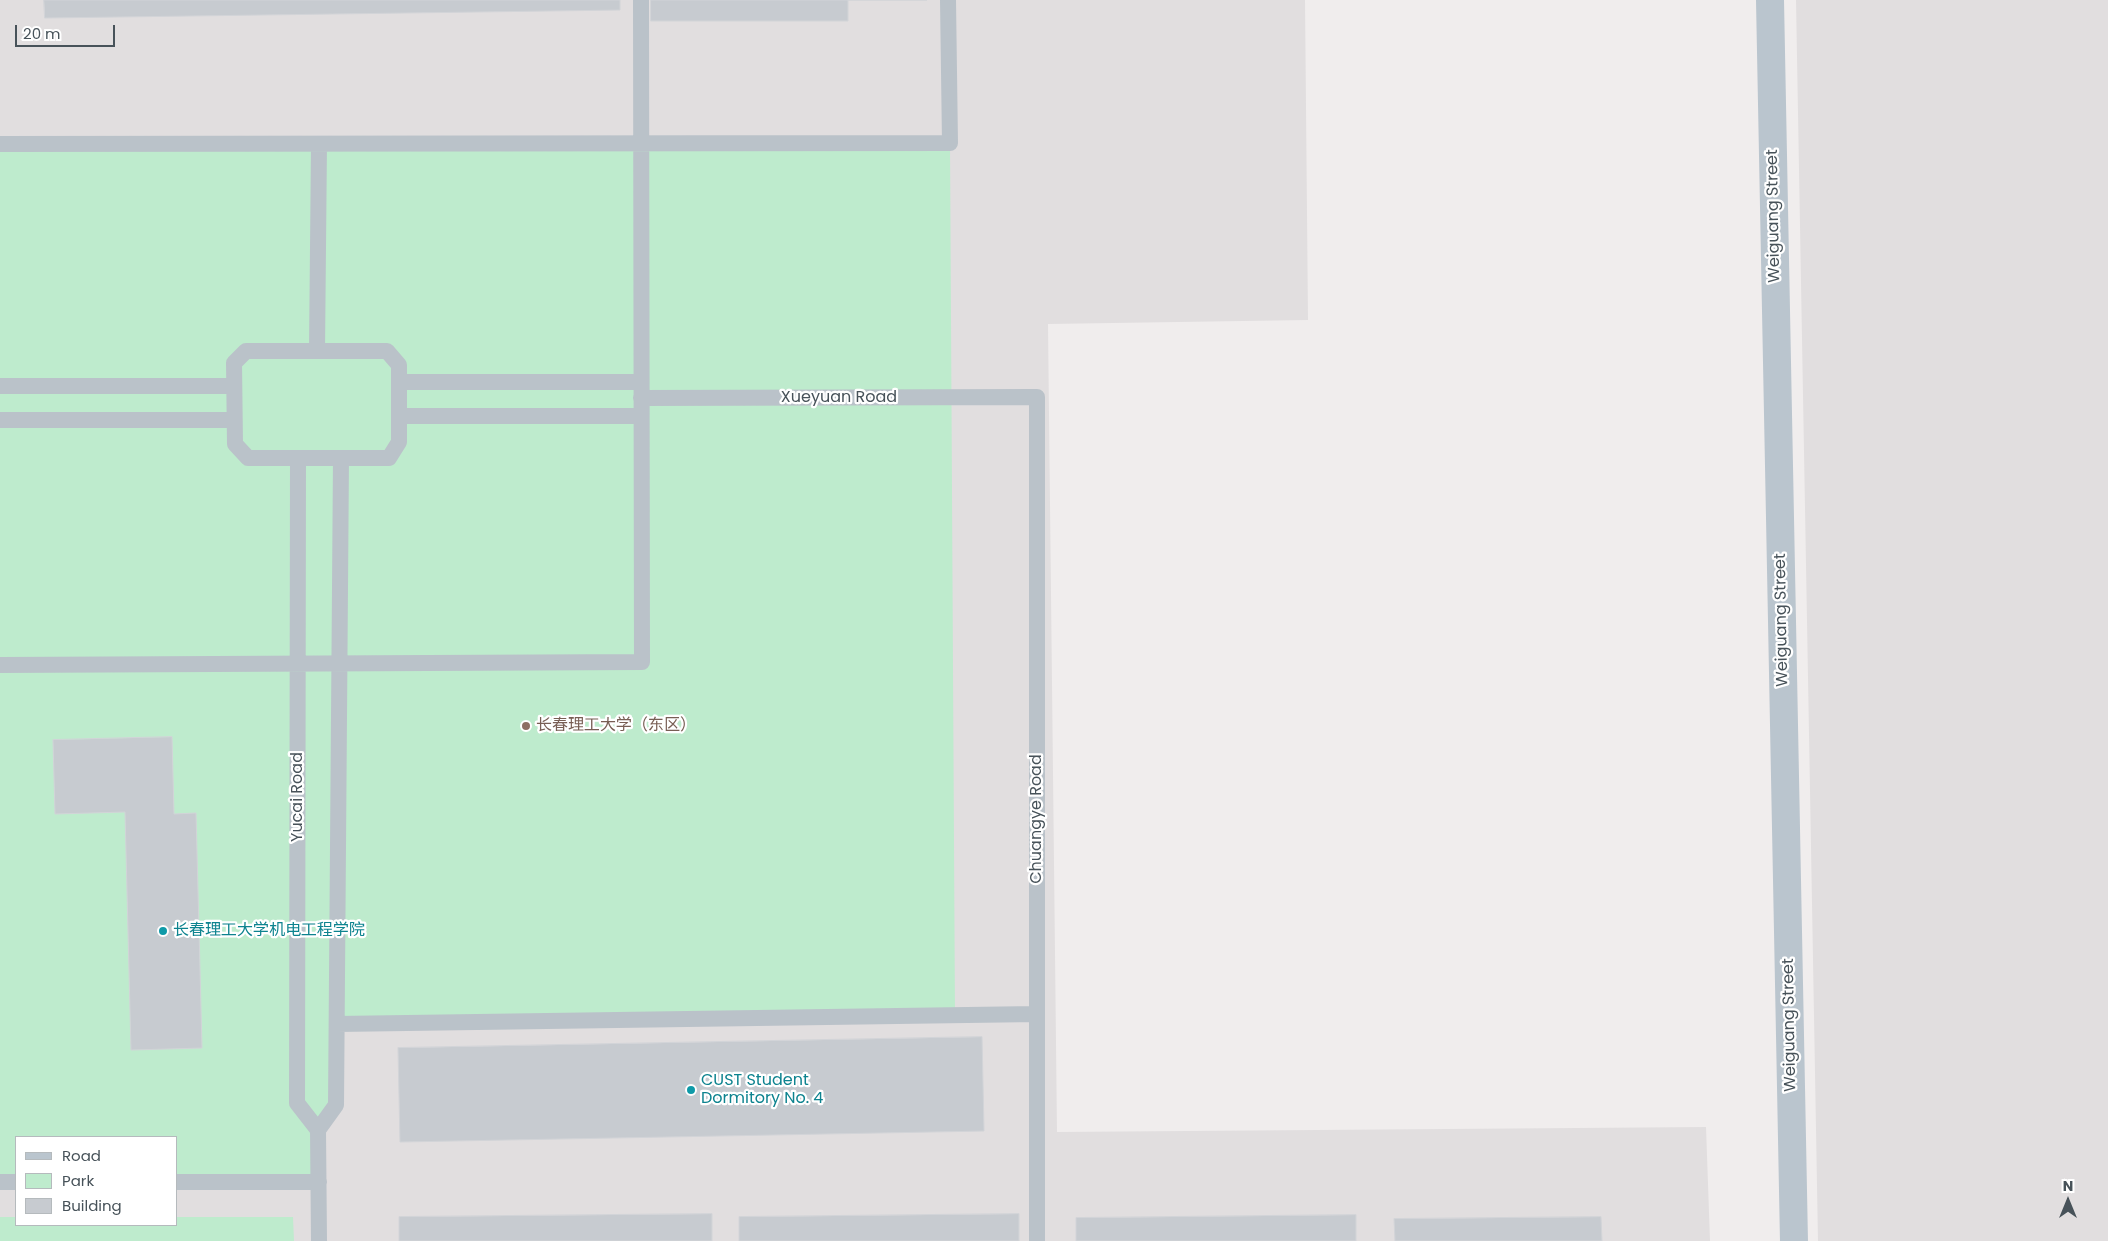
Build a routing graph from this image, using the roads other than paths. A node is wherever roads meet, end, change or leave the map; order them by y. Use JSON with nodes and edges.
{"nodes":[{"id":1,"x":641,"y":0,"type":"edge"},
{"id":2,"x":948,"y":0,"type":"edge"},
{"id":3,"x":1770,"y":0,"type":"edge"},
{"id":4,"x":0,"y":144,"type":"edge"},
{"id":5,"x":319,"y":144,"type":"junction"},
{"id":6,"x":640,"y":144,"type":"junction"},
{"id":7,"x":317,"y":351,"type":"junction"},
{"id":8,"x":399,"y":382,"type":"junction"},
{"id":9,"x":0,"y":386,"type":"edge"},
{"id":10,"x":234,"y":386,"type":"junction"},
{"id":11,"x":641,"y":390,"type":"junction"},
{"id":12,"x":1038,"y":397,"type":"joint"},
{"id":13,"x":399,"y":416,"type":"junction"},
{"id":14,"x":641,"y":416,"type":"junction"},
{"id":15,"x":0,"y":420,"type":"edge"},
{"id":16,"x":234,"y":420,"type":"junction"},
{"id":17,"x":298,"y":458,"type":"junction"},
{"id":18,"x":341,"y":458,"type":"junction"},
{"id":19,"x":298,"y":664,"type":"junction"},
{"id":20,"x":340,"y":664,"type":"junction"},
{"id":21,"x":0,"y":665,"type":"edge"},
{"id":22,"x":1038,"y":1014,"type":"junction"},
{"id":23,"x":337,"y":1024,"type":"junction"},
{"id":24,"x":318,"y":1130,"type":"junction"},
{"id":25,"x":0,"y":1182,"type":"edge"},
{"id":26,"x":15,"y":1182,"type":"edge"},
{"id":27,"x":178,"y":1182,"type":"edge"},
{"id":28,"x":319,"y":1182,"type":"junction"},
{"id":29,"x":319,"y":1241,"type":"edge"},
{"id":30,"x":1038,"y":1241,"type":"edge"},
{"id":31,"x":1794,"y":1241,"type":"edge"}],
"edges":[{"from":1,"to":6,"type":"lane"},
{"from":2,"to":6,"type":"lane"},
{"from":3,"to":31,"type":"main road","name":"Weiguang Street"},
{"from":4,"to":5,"type":"lane"},
{"from":5,"to":6,"type":"lane"},
{"from":5,"to":7,"type":"lane"},
{"from":6,"to":11,"type":"lane"},
{"from":7,"to":8,"type":"lane"},
{"from":7,"to":10,"type":"lane"},
{"from":8,"to":11,"type":"lane","name":"Xueyuan Road"},
{"from":8,"to":13,"type":"lane"},
{"from":9,"to":10,"type":"lane"},
{"from":10,"to":16,"type":"lane"},
{"from":11,"to":12,"type":"lane","name":"Xueyuan Road"},
{"from":11,"to":14,"type":"lane"},
{"from":12,"to":22,"type":"lane","name":"Chuangye Road"},
{"from":13,"to":14,"type":"lane"},
{"from":13,"to":18,"type":"lane"},
{"from":14,"to":20,"type":"lane"},
{"from":15,"to":16,"type":"lane"},
{"from":16,"to":17,"type":"lane"},
{"from":17,"to":18,"type":"lane"},
{"from":17,"to":19,"type":"lane","name":"Yucai Road"},
{"from":18,"to":20,"type":"lane"},
{"from":19,"to":20,"type":"lane"},
{"from":19,"to":21,"type":"lane"},
{"from":19,"to":24,"type":"lane","name":"Yucai Road"},
{"from":20,"to":23,"type":"lane"},
{"from":22,"to":23,"type":"lane"},
{"from":22,"to":30,"type":"lane","name":"Chuangye Road"},
{"from":23,"to":24,"type":"lane"},
{"from":24,"to":28,"type":"lane"},
{"from":25,"to":26,"type":"lane"},
{"from":27,"to":28,"type":"lane"},
{"from":28,"to":29,"type":"lane"}]}
